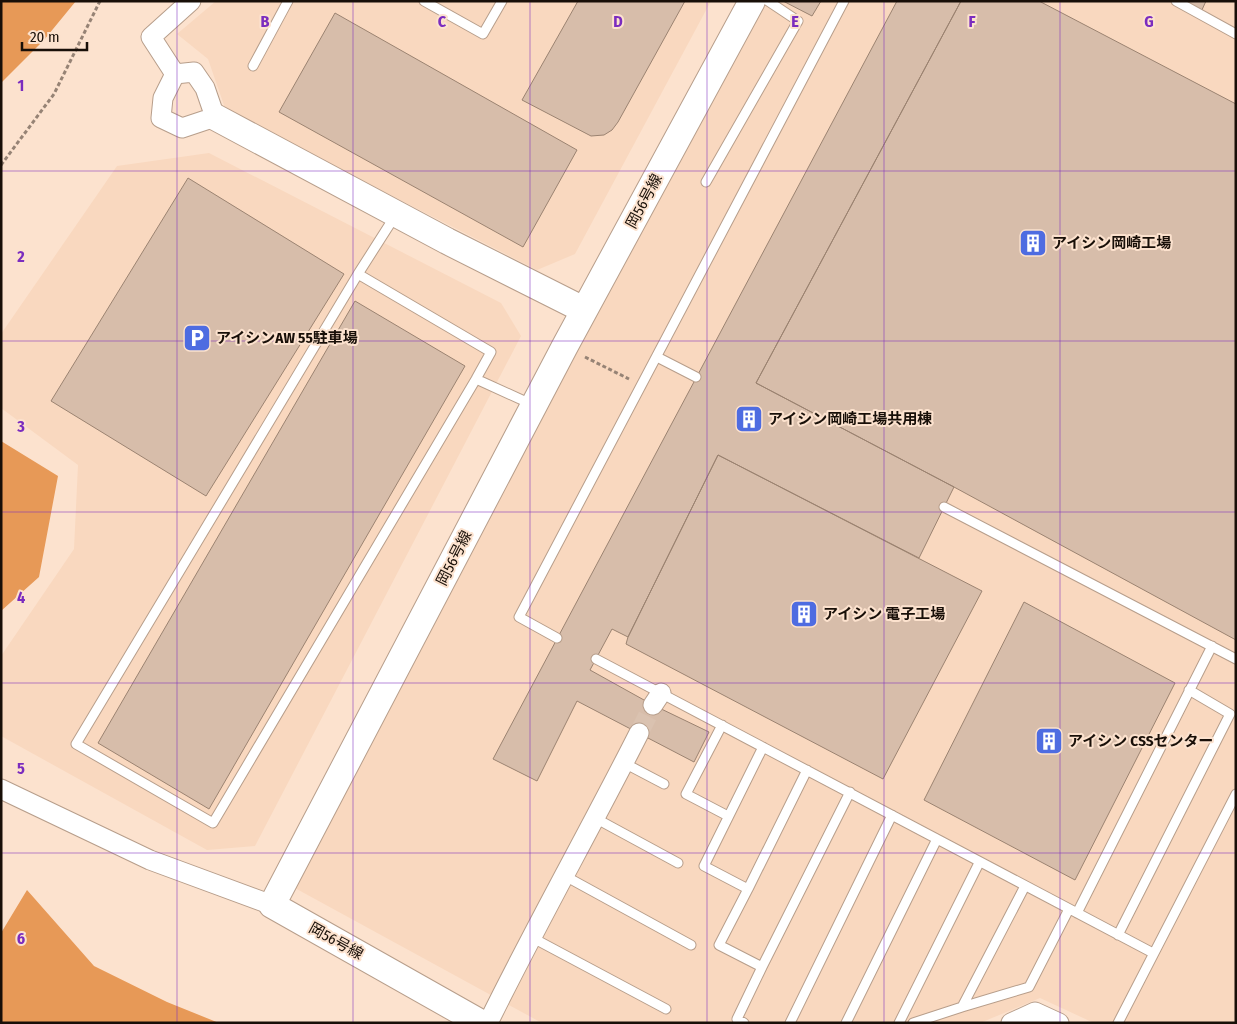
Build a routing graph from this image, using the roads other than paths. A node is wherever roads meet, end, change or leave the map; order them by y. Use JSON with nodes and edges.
{"nodes":[{"id":1,"x":192,"y":1,"type":"edge"},
{"id":2,"x":288,"y":1,"type":"edge"},
{"id":3,"x":424,"y":1,"type":"edge"},
{"id":4,"x":502,"y":1,"type":"edge"},
{"id":5,"x":752,"y":1,"type":"edge"},
{"id":6,"x":768,"y":1,"type":"edge"},
{"id":7,"x":844,"y":1,"type":"edge"},
{"id":8,"x":1176,"y":1,"type":"edge"},
{"id":9,"x":1236,"y":34,"type":"edge"},
{"id":10,"x":252,"y":66,"type":"dead end"},
{"id":11,"x":175,"y":74,"type":"junction"},
{"id":12,"x":215,"y":117,"type":"junction"},
{"id":13,"x":706,"y":182,"type":"dead end"},
{"id":14,"x":397,"y":214,"type":"junction"},
{"id":15,"x":358,"y":274,"type":"junction"},
{"id":16,"x":584,"y":310,"type":"junction"},
{"id":17,"x":657,"y":356,"type":"junction"},
{"id":18,"x":696,"y":377,"type":"dead end"},
{"id":19,"x":476,"y":379,"type":"junction"},
{"id":20,"x":535,"y":405,"type":"junction"},
{"id":21,"x":944,"y":506,"type":"dead end"},
{"id":22,"x":557,"y":638,"type":"dead end"},
{"id":23,"x":1212,"y":646,"type":"junction"},
{"id":24,"x":596,"y":659,"type":"dead end"},
{"id":25,"x":1236,"y":659,"type":"edge"},
{"id":26,"x":1189,"y":690,"type":"junction"},
{"id":27,"x":722,"y":725,"type":"junction"},
{"id":28,"x":639,"y":732,"type":"tunnel mouth"},
{"id":29,"x":762,"y":747,"type":"junction"},
{"id":30,"x":624,"y":763,"type":"junction"},
{"id":31,"x":807,"y":770,"type":"junction"},
{"id":32,"x":664,"y":784,"type":"dead end"},
{"id":33,"x":1,"y":789,"type":"edge"},
{"id":34,"x":850,"y":792,"type":"junction"},
{"id":35,"x":1236,"y":794,"type":"edge"},
{"id":36,"x":892,"y":815,"type":"junction"},
{"id":37,"x":728,"y":816,"type":"junction"},
{"id":38,"x":596,"y":818,"type":"junction"},
{"id":39,"x":937,"y":839,"type":"junction"},
{"id":40,"x":678,"y":863,"type":"dead end"},
{"id":41,"x":979,"y":863,"type":"junction"},
{"id":42,"x":565,"y":876,"type":"junction"},
{"id":43,"x":1025,"y":886,"type":"junction"},
{"id":44,"x":748,"y":889,"type":"junction"},
{"id":45,"x":272,"y":905,"type":"junction"},
{"id":46,"x":1068,"y":909,"type":"junction"},
{"id":47,"x":1077,"y":913,"type":"junction"},
{"id":48,"x":1118,"y":935,"type":"junction"},
{"id":49,"x":530,"y":937,"type":"junction"},
{"id":50,"x":691,"y":945,"type":"dead end"},
{"id":51,"x":1153,"y":954,"type":"junction"},
{"id":52,"x":762,"y":967,"type":"junction"},
{"id":53,"x":962,"y":1007,"type":"junction"},
{"id":54,"x":666,"y":1009,"type":"dead end"},
{"id":55,"x":481,"y":1023,"type":"edge"},
{"id":56,"x":488,"y":1023,"type":"edge"},
{"id":57,"x":744,"y":1023,"type":"edge"},
{"id":58,"x":790,"y":1023,"type":"edge"},
{"id":59,"x":846,"y":1023,"type":"edge"},
{"id":60,"x":899,"y":1023,"type":"edge"},
{"id":61,"x":913,"y":1023,"type":"edge"},
{"id":62,"x":1011,"y":1023,"type":"edge"},
{"id":63,"x":1059,"y":1023,"type":"edge"},
{"id":64,"x":1118,"y":1023,"type":"edge"}],
"edges":[{"from":1,"to":11,"type":"street"},
{"from":2,"to":10,"type":"lane"},
{"from":3,"to":4,"type":"lane"},
{"from":5,"to":16,"type":"street","name":"岡56号線"},
{"from":6,"to":13,"type":"lane"},
{"from":7,"to":17,"type":"lane"},
{"from":8,"to":9,"type":"lane"},
{"from":11,"to":12,"type":"street"},
{"from":11,"to":12,"type":"street"},
{"from":12,"to":14,"type":"street"},
{"from":14,"to":15,"type":"lane"},
{"from":14,"to":16,"type":"street"},
{"from":15,"to":19,"type":"lane"},
{"from":15,"to":19,"type":"lane"},
{"from":16,"to":20,"type":"street","name":"岡56号線"},
{"from":17,"to":18,"type":"lane"},
{"from":17,"to":22,"type":"lane"},
{"from":19,"to":20,"type":"lane"},
{"from":20,"to":45,"type":"street","name":"岡56号線"},
{"from":21,"to":23,"type":"lane"},
{"from":23,"to":25,"type":"lane"},
{"from":23,"to":26,"type":"lane"},
{"from":24,"to":27,"type":"lane"},
{"from":26,"to":47,"type":"lane"},
{"from":26,"to":48,"type":"lane"},
{"from":27,"to":29,"type":"lane"},
{"from":27,"to":37,"type":"lane"},
{"from":28,"to":30,"type":"street"},
{"from":29,"to":31,"type":"lane"},
{"from":29,"to":37,"type":"lane"},
{"from":30,"to":32,"type":"lane"},
{"from":30,"to":38,"type":"street"},
{"from":31,"to":34,"type":"lane"},
{"from":31,"to":44,"type":"lane"},
{"from":33,"to":45,"type":"street"},
{"from":34,"to":36,"type":"lane"},
{"from":34,"to":52,"type":"lane"},
{"from":35,"to":51,"type":"lane"},
{"from":36,"to":39,"type":"lane"},
{"from":36,"to":58,"type":"lane"},
{"from":37,"to":44,"type":"lane"},
{"from":38,"to":40,"type":"lane"},
{"from":38,"to":42,"type":"street"},
{"from":39,"to":41,"type":"lane"},
{"from":39,"to":59,"type":"lane"},
{"from":41,"to":43,"type":"lane"},
{"from":41,"to":60,"type":"lane"},
{"from":42,"to":49,"type":"street"},
{"from":42,"to":50,"type":"lane"},
{"from":43,"to":46,"type":"lane"},
{"from":43,"to":53,"type":"lane"},
{"from":44,"to":52,"type":"lane"},
{"from":45,"to":55,"type":"street","name":"岡56号線"},
{"from":46,"to":47,"type":"lane"},
{"from":46,"to":53,"type":"lane"},
{"from":47,"to":48,"type":"lane"},
{"from":48,"to":51,"type":"lane"},
{"from":49,"to":54,"type":"lane"},
{"from":49,"to":56,"type":"street"},
{"from":51,"to":64,"type":"lane"},
{"from":52,"to":57,"type":"lane"},
{"from":53,"to":61,"type":"lane"},
{"from":62,"to":63,"type":"street"}]}
